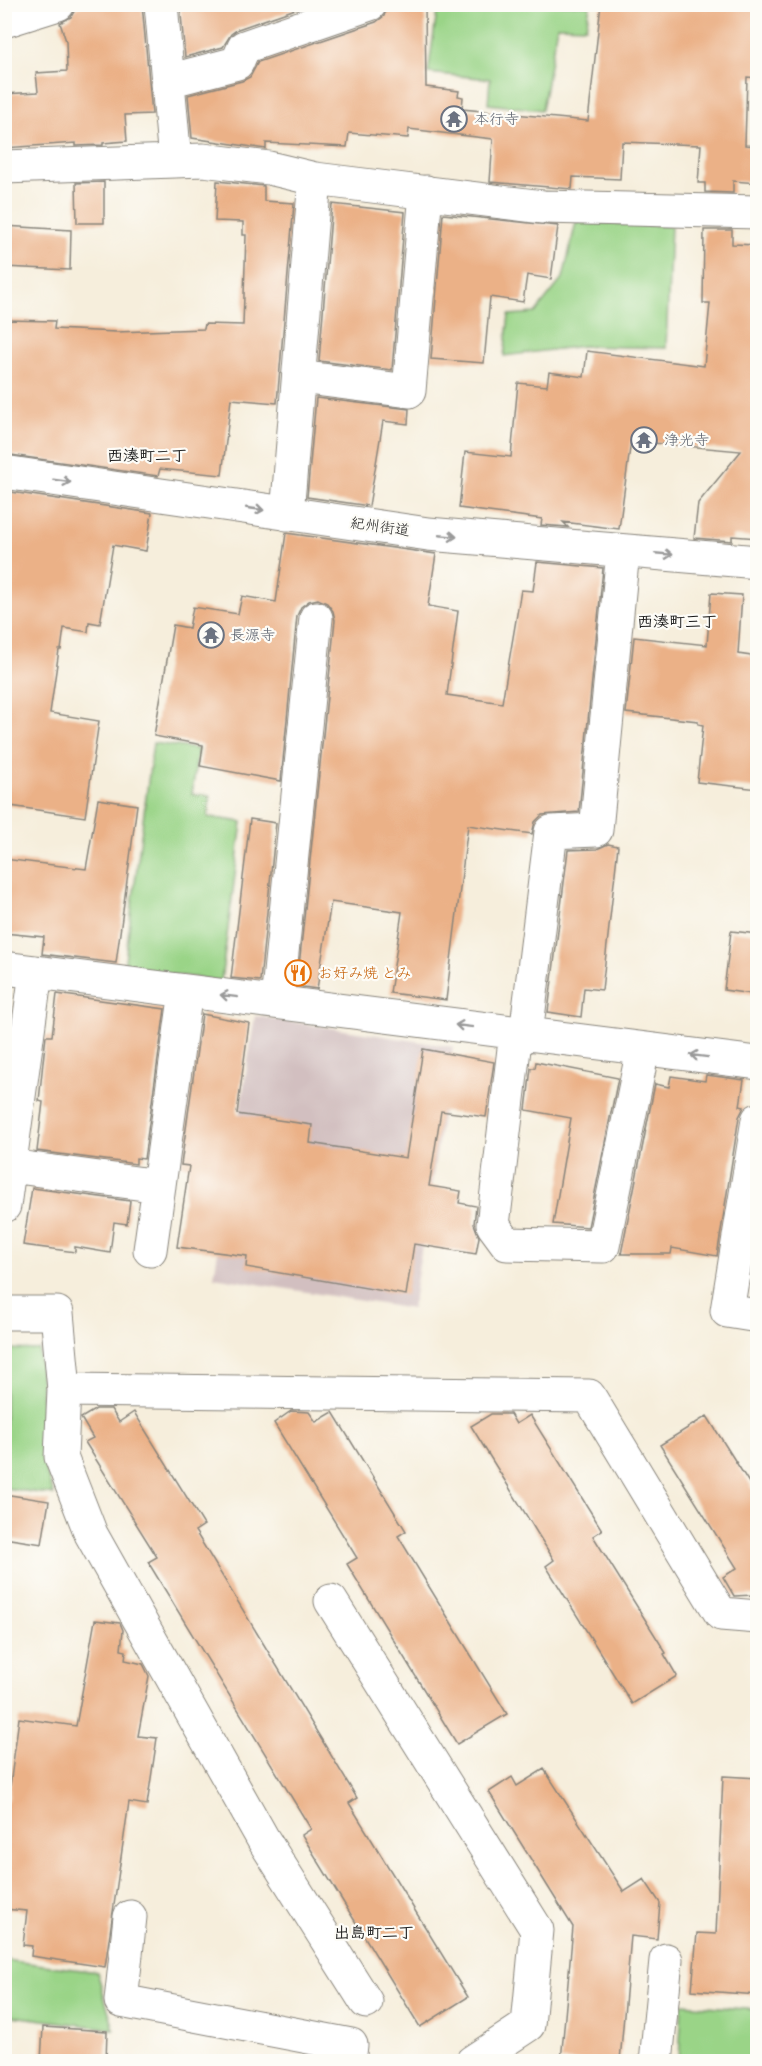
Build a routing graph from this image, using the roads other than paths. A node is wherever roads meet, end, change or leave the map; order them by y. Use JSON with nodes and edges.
{"nodes":[{"id":1,"x":58,"y":4,"type":"edge"},
{"id":2,"x":161,"y":4,"type":"edge"},
{"id":3,"x":370,"y":4,"type":"edge"},
{"id":4,"x":4,"y":21,"type":"edge"},
{"id":5,"x":168,"y":81,"type":"junction"},
{"id":6,"x":175,"y":161,"type":"junction"},
{"id":7,"x":4,"y":167,"type":"edge"},
{"id":8,"x":315,"y":179,"type":"junction"},
{"id":9,"x":426,"y":192,"type":"junction"},
{"id":10,"x":758,"y":212,"type":"edge"},
{"id":11,"x":299,"y":377,"type":"junction"},
{"id":12,"x":4,"y":472,"type":"edge"},
{"id":13,"x":287,"y":514,"type":"junction"},
{"id":14,"x":623,"y":551,"type":"junction"},
{"id":15,"x":758,"y":562,"type":"edge"},
{"id":16,"x":316,"y":618,"type":"dead end"},
{"id":17,"x":20,"y":970,"type":"edge"},
{"id":18,"x":186,"y":991,"type":"junction"},
{"id":19,"x":277,"y":1002,"type":"junction"},
{"id":20,"x":521,"y":1033,"type":"junction"},
{"id":21,"x":643,"y":1049,"type":"junction"},
{"id":22,"x":758,"y":1063,"type":"edge"},
{"id":23,"x":758,"y":1120,"type":"edge"},
{"id":24,"x":10,"y":1166,"type":"junction"},
{"id":25,"x":159,"y":1186,"type":"junction"},
{"id":26,"x":4,"y":1206,"type":"edge"},
{"id":27,"x":150,"y":1250,"type":"dead end"},
{"id":28,"x":4,"y":1313,"type":"edge"},
{"id":29,"x":758,"y":1316,"type":"edge"},
{"id":30,"x":64,"y":1390,"type":"junction"},
{"id":31,"x":331,"y":1601,"type":"dead end"},
{"id":32,"x":758,"y":1617,"type":"edge"},
{"id":33,"x":130,"y":1917,"type":"dead end"},
{"id":34,"x":666,"y":1960,"type":"dead end"},
{"id":35,"x":366,"y":2002,"type":"dead end"},
{"id":36,"x":350,"y":2061,"type":"edge"},
{"id":37,"x":472,"y":2061,"type":"edge"},
{"id":38,"x":656,"y":2061,"type":"edge"}],
"edges":[{"from":1,"to":4,"type":"street"},
{"from":2,"to":5,"type":"street"},
{"from":3,"to":5,"type":"street"},
{"from":5,"to":6,"type":"street"},
{"from":6,"to":7,"type":"street"},
{"from":6,"to":8,"type":"street"},
{"from":8,"to":9,"type":"street"},
{"from":8,"to":11,"type":"street"},
{"from":9,"to":10,"type":"street"},
{"from":9,"to":11,"type":"street"},
{"from":11,"to":13,"type":"street"},
{"from":12,"to":13,"type":"street","name":"紀州街道","one_way":true},
{"from":13,"to":14,"type":"street","name":"紀州街道","one_way":true},
{"from":14,"to":15,"type":"street","name":"紀州街道","one_way":true},
{"from":14,"to":20,"type":"street"},
{"from":16,"to":19,"type":"street"},
{"from":17,"to":18,"type":"street"},
{"from":17,"to":24,"type":"street"},
{"from":19,"to":18,"type":"street","one_way":true},
{"from":18,"to":25,"type":"street"},
{"from":20,"to":19,"type":"street","one_way":true},
{"from":20,"to":21,"type":"street"},
{"from":20,"to":21,"type":"street"},
{"from":22,"to":21,"type":"street","one_way":true},
{"from":23,"to":29,"type":"street"},
{"from":24,"to":25,"type":"street"},
{"from":24,"to":26,"type":"street"},
{"from":25,"to":27,"type":"street"},
{"from":28,"to":30,"type":"street"},
{"from":30,"to":32,"type":"street"},
{"from":30,"to":35,"type":"street"},
{"from":31,"to":37,"type":"street"},
{"from":33,"to":36,"type":"street"},
{"from":34,"to":38,"type":"street"}]}
